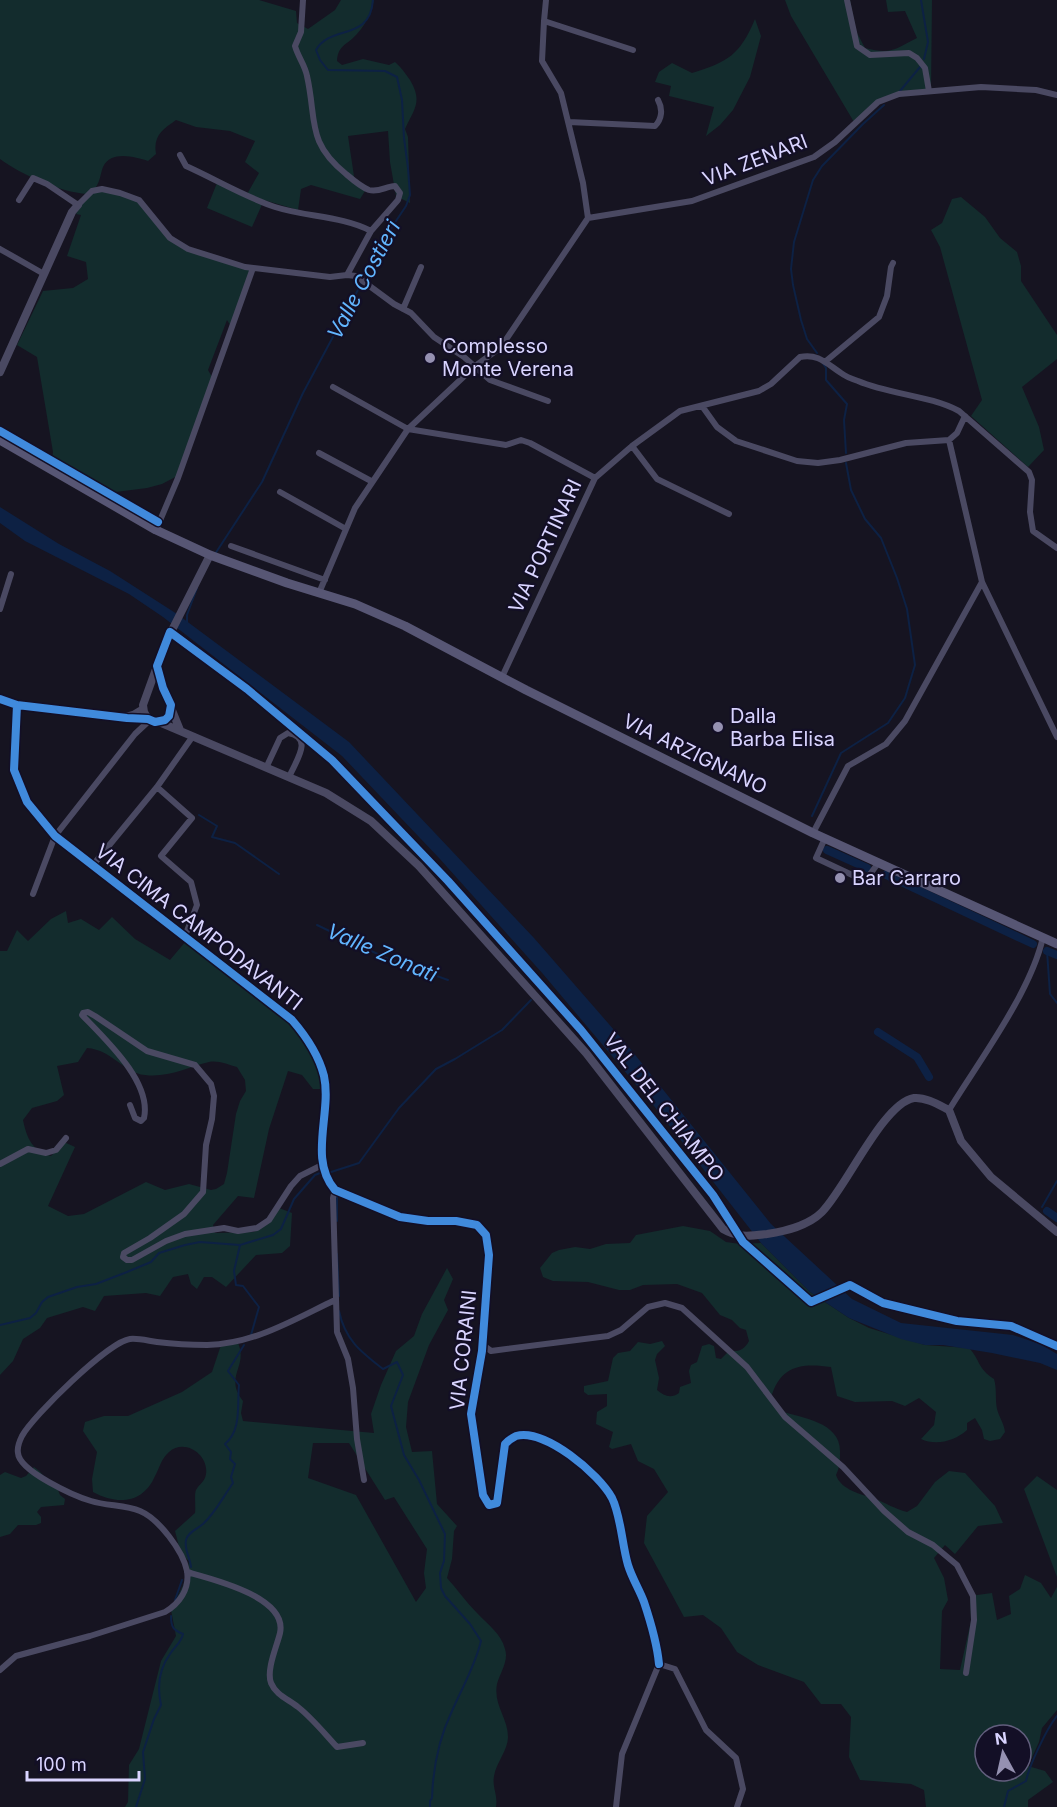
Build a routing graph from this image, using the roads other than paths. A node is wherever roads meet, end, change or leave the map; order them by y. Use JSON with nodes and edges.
{"nodes":[{"id":1,"x":303,"y":0,"type":"edge"},
{"id":2,"x":546,"y":0,"type":"edge"},
{"id":3,"x":847,"y":0,"type":"edge"},
{"id":4,"x":544,"y":21,"type":"junction"},
{"id":5,"x":633,"y":50,"type":"dead end"},
{"id":6,"x":929,"y":90,"type":"junction"},
{"id":7,"x":1057,"y":95,"type":"edge"},
{"id":8,"x":658,"y":100,"type":"dead end"},
{"id":9,"x":569,"y":122,"type":"junction"},
{"id":10,"x":180,"y":155,"type":"dead end"},
{"id":11,"x":19,"y":200,"type":"dead end"},
{"id":12,"x":78,"y":205,"type":"junction"},
{"id":13,"x":588,"y":218,"type":"junction"},
{"id":14,"x":371,"y":231,"type":"junction"},
{"id":15,"x":0,"y":249,"type":"edge"},
{"id":16,"x":893,"y":263,"type":"dead end"},
{"id":17,"x":421,"y":267,"type":"dead end"},
{"id":18,"x":253,"y":268,"type":"junction"},
{"id":19,"x":44,"y":274,"type":"junction"},
{"id":20,"x":347,"y":275,"type":"junction"},
{"id":21,"x":403,"y":309,"type":"junction"},
{"id":22,"x":826,"y":361,"type":"junction"},
{"id":23,"x":474,"y":367,"type":"junction"},
{"id":24,"x":0,"y":372,"type":"edge"},
{"id":25,"x":333,"y":387,"type":"dead end"},
{"id":26,"x":549,"y":401,"type":"dead end"},
{"id":27,"x":702,"y":406,"type":"junction"},
{"id":28,"x":965,"y":416,"type":"junction"},
{"id":29,"x":408,"y":429,"type":"junction"},
{"id":30,"x":0,"y":440,"type":"edge"},
{"id":31,"x":949,"y":440,"type":"junction"},
{"id":32,"x":632,"y":446,"type":"junction"},
{"id":33,"x":319,"y":453,"type":"dead end"},
{"id":34,"x":595,"y":478,"type":"junction"},
{"id":35,"x":371,"y":481,"type":"junction"},
{"id":36,"x":280,"y":492,"type":"dead end"},
{"id":37,"x":729,"y":514,"type":"dead end"},
{"id":38,"x":346,"y":529,"type":"junction"},
{"id":39,"x":156,"y":530,"type":"junction"},
{"id":40,"x":231,"y":546,"type":"dead end"},
{"id":41,"x":1057,"y":548,"type":"edge"},
{"id":42,"x":210,"y":555,"type":"junction"},
{"id":43,"x":11,"y":574,"type":"dead end"},
{"id":44,"x":325,"y":580,"type":"junction"},
{"id":45,"x":982,"y":582,"type":"junction"},
{"id":46,"x":319,"y":593,"type":"junction"},
{"id":47,"x":0,"y":609,"type":"edge"},
{"id":48,"x":157,"y":666,"type":"junction"},
{"id":49,"x":502,"y":677,"type":"junction"},
{"id":50,"x":147,"y":698,"type":"junction"},
{"id":51,"x":0,"y":699,"type":"edge"},
{"id":52,"x":170,"y":702,"type":"junction"},
{"id":53,"x":17,"y":705,"type":"junction"},
{"id":54,"x":143,"y":708,"type":"junction"},
{"id":55,"x":119,"y":716,"type":"junction"},
{"id":56,"x":133,"y":719,"type":"junction"},
{"id":57,"x":149,"y":719,"type":"junction"},
{"id":58,"x":159,"y":722,"type":"junction"},
{"id":59,"x":180,"y":730,"type":"junction"},
{"id":60,"x":135,"y":734,"type":"junction"},
{"id":61,"x":193,"y":736,"type":"junction"},
{"id":62,"x":1057,"y":737,"type":"edge"},
{"id":63,"x":266,"y":768,"type":"junction"},
{"id":64,"x":290,"y":777,"type":"junction"},
{"id":65,"x":157,"y":787,"type":"junction"},
{"id":66,"x":813,"y":833,"type":"junction"},
{"id":67,"x":56,"y":836,"type":"junction"},
{"id":68,"x":825,"y":838,"type":"junction"},
{"id":69,"x":879,"y":862,"type":"junction"},
{"id":70,"x":93,"y":865,"type":"junction"},
{"id":71,"x":33,"y":894,"type":"dead end"},
{"id":72,"x":185,"y":936,"type":"junction"},
{"id":73,"x":1042,"y":937,"type":"junction"},
{"id":74,"x":1057,"y":944,"type":"edge"},
{"id":75,"x":130,"y":1105,"type":"dead end"},
{"id":76,"x":949,"y":1110,"type":"junction"},
{"id":77,"x":66,"y":1138,"type":"dead end"},
{"id":78,"x":0,"y":1164,"type":"edge"},
{"id":79,"x":324,"y":1164,"type":"junction"},
{"id":80,"x":335,"y":1190,"type":"junction"},
{"id":81,"x":1057,"y":1232,"type":"edge"},
{"id":82,"x":335,"y":1300,"type":"junction"},
{"id":83,"x":483,"y":1345,"type":"junction"},
{"id":84,"x":364,"y":1480,"type":"dead end"},
{"id":85,"x":187,"y":1572,"type":"junction"},
{"id":86,"x":659,"y":1664,"type":"junction"},
{"id":87,"x":0,"y":1670,"type":"edge"},
{"id":88,"x":966,"y":1673,"type":"dead end"},
{"id":89,"x":363,"y":1743,"type":"dead end"},
{"id":90,"x":616,"y":1807,"type":"edge"},
{"id":91,"x":737,"y":1807,"type":"edge"}],
"edges":[{"from":1,"to":14,"type":"street"},
{"from":2,"to":4,"type":"street"},
{"from":3,"to":6,"type":"street"},
{"from":4,"to":5,"type":"street"},
{"from":4,"to":9,"type":"street"},
{"from":6,"to":7,"type":"street","name":"VIA ZENARI"},
{"from":6,"to":13,"type":"street","name":"VIA ZENARI"},
{"from":8,"to":9,"type":"street"},
{"from":9,"to":13,"type":"street"},
{"from":10,"to":14,"type":"street"},
{"from":11,"to":12,"type":"street"},
{"from":12,"to":18,"type":"street"},
{"from":12,"to":19,"type":"street"},
{"from":13,"to":23,"type":"street"},
{"from":14,"to":20,"type":"street"},
{"from":15,"to":19,"type":"street"},
{"from":16,"to":22,"type":"street"},
{"from":17,"to":21,"type":"street"},
{"from":18,"to":20,"type":"street"},
{"from":18,"to":39,"type":"street"},
{"from":19,"to":24,"type":"street"},
{"from":20,"to":21,"type":"street"},
{"from":21,"to":23,"type":"street"},
{"from":22,"to":27,"type":"street","name":"VIA PORTINARI"},
{"from":22,"to":28,"type":"street","name":"VIA PORTINARI"},
{"from":23,"to":26,"type":"street"},
{"from":23,"to":29,"type":"street"},
{"from":25,"to":29,"type":"street"},
{"from":27,"to":31,"type":"street"},
{"from":27,"to":32,"type":"street","name":"VIA PORTINARI"},
{"from":28,"to":31,"type":"street"},
{"from":28,"to":41,"type":"street","name":"VIA PORTINARI"},
{"from":29,"to":34,"type":"street"},
{"from":29,"to":35,"type":"street"},
{"from":30,"to":39,"type":"main road","name":"VIA ARZIGNANO"},
{"from":31,"to":45,"type":"street"},
{"from":32,"to":34,"type":"street","name":"VIA PORTINARI"},
{"from":32,"to":37,"type":"street"},
{"from":33,"to":35,"type":"street"},
{"from":34,"to":49,"type":"street","name":"VIA PORTINARI"},
{"from":35,"to":38,"type":"street"},
{"from":36,"to":38,"type":"street"},
{"from":38,"to":44,"type":"street"},
{"from":39,"to":42,"type":"main road","name":"VIA ARZIGNANO"},
{"from":40,"to":44,"type":"street"},
{"from":42,"to":46,"type":"main road","name":"VIA ARZIGNANO"},
{"from":42,"to":48,"type":"street"},
{"from":43,"to":47,"type":"street"},
{"from":44,"to":46,"type":"street"},
{"from":45,"to":62,"type":"street"},
{"from":45,"to":66,"type":"street"},
{"from":46,"to":49,"type":"main road","name":"VIA ARZIGNANO"},
{"from":48,"to":50,"type":"street"},
{"from":48,"to":52,"type":"street"},
{"from":49,"to":66,"type":"main road","name":"VIA ARZIGNANO"},
{"from":50,"to":52,"type":"street"},
{"from":50,"to":54,"type":"street"},
{"from":51,"to":53,"type":"street"},
{"from":52,"to":58,"type":"street"},
{"from":52,"to":59,"type":"street"},
{"from":53,"to":55,"type":"street"},
{"from":53,"to":67,"type":"street","name":"VIA CIMA CAMPODAVANTI"},
{"from":54,"to":55,"type":"street"},
{"from":54,"to":57,"type":"street"},
{"from":55,"to":56,"type":"street"},
{"from":56,"to":57,"type":"street"},
{"from":56,"to":60,"type":"street"},
{"from":57,"to":58,"type":"street"},
{"from":57,"to":60,"type":"street"},
{"from":58,"to":59,"type":"street"},
{"from":59,"to":61,"type":"street"},
{"from":60,"to":67,"type":"street"},
{"from":61,"to":63,"type":"street"},
{"from":61,"to":65,"type":"street"},
{"from":63,"to":64,"type":"street"},
{"from":63,"to":64,"type":"street"},
{"from":64,"to":76,"type":"street"},
{"from":65,"to":70,"type":"street"},
{"from":65,"to":72,"type":"street"},
{"from":66,"to":68,"type":"main road","name":"VIA ARZIGNANO"},
{"from":67,"to":70,"type":"street","name":"VIA CIMA CAMPODAVANTI"},
{"from":67,"to":71,"type":"street"},
{"from":68,"to":69,"type":"main road","name":"VIA ARZIGNANO"},
{"from":68,"to":69,"type":"street"},
{"from":69,"to":73,"type":"main road","name":"VIA ARZIGNANO"},
{"from":70,"to":72,"type":"street","name":"VIA CIMA CAMPODAVANTI"},
{"from":72,"to":79,"type":"street","name":"VIA CIMA CAMPODAVANTI"},
{"from":73,"to":74,"type":"main road","name":"VIA ARZIGNANO"},
{"from":73,"to":76,"type":"street"},
{"from":75,"to":79,"type":"street"},
{"from":76,"to":81,"type":"street"},
{"from":77,"to":78,"type":"street"},
{"from":79,"to":80,"type":"street","name":"VIA CIMA CAMPODAVANTI"},
{"from":80,"to":82,"type":"street"},
{"from":80,"to":83,"type":"street","name":"VIA CORAINI"},
{"from":82,"to":84,"type":"street"},
{"from":82,"to":85,"type":"street"},
{"from":83,"to":86,"type":"street","name":"VIA CORAINI"},
{"from":83,"to":88,"type":"street"},
{"from":85,"to":87,"type":"street"},
{"from":85,"to":89,"type":"street"},
{"from":86,"to":90,"type":"street"},
{"from":86,"to":91,"type":"street"}]}
